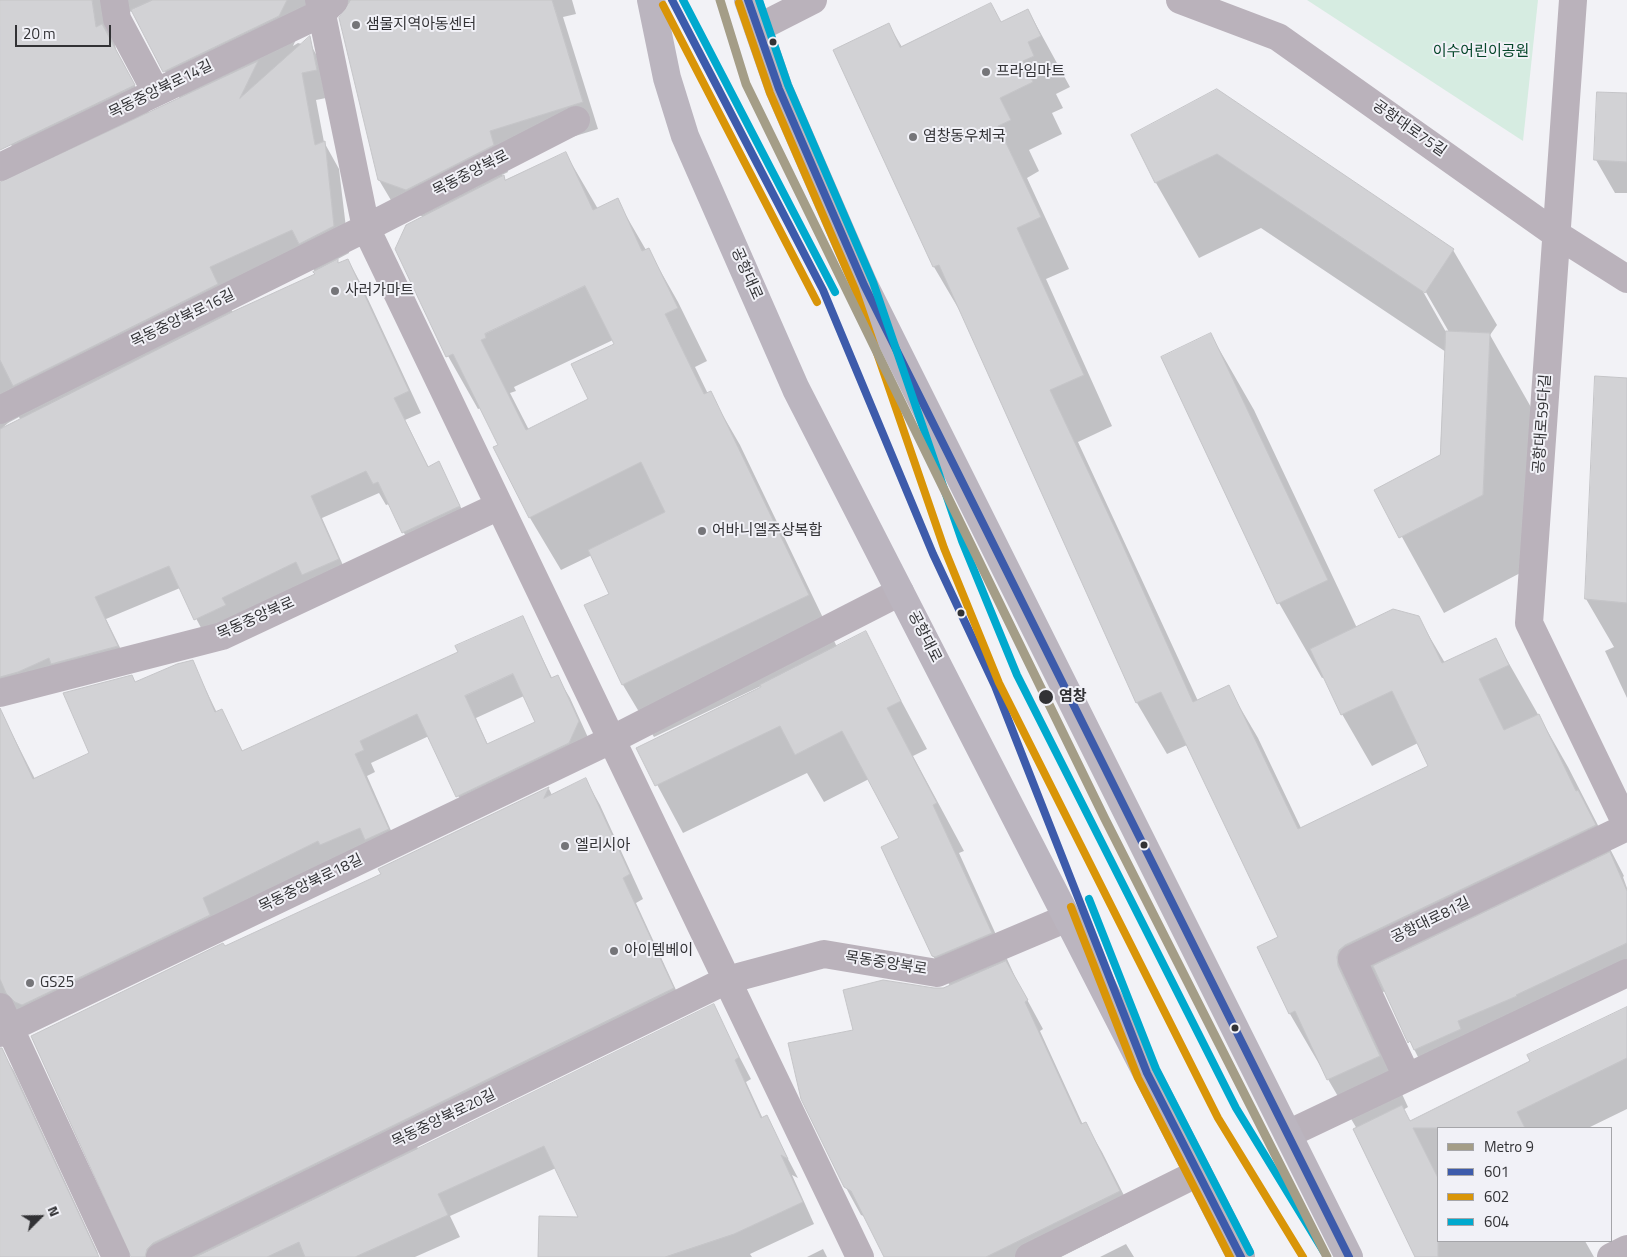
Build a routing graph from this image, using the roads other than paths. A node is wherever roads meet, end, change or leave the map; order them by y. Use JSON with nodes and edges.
{"nodes":[{"id":1,"x":114,"y":0,"type":"edge"},
{"id":2,"x":651,"y":0,"type":"edge"},
{"id":3,"x":748,"y":0,"type":"edge"},
{"id":4,"x":813,"y":0,"type":"edge"},
{"id":5,"x":1180,"y":0,"type":"edge"},
{"id":6,"x":1573,"y":0,"type":"edge"},
{"id":7,"x":325,"y":4,"type":"edge"},
{"id":8,"x":758,"y":28,"type":"junction"},
{"id":9,"x":156,"y":92,"type":"junction"},
{"id":10,"x":576,"y":120,"type":"dead end"},
{"id":11,"x":0,"y":167,"type":"edge"},
{"id":12,"x":366,"y":228,"type":"junction"},
{"id":13,"x":1556,"y":234,"type":"junction"},
{"id":14,"x":1627,"y":280,"type":"edge"},
{"id":15,"x":0,"y":410,"type":"edge"},
{"id":16,"x":499,"y":506,"type":"junction"},
{"id":17,"x":900,"y":592,"type":"junction"},
{"id":18,"x":0,"y":693,"type":"edge"},
{"id":19,"x":611,"y":740,"type":"junction"},
{"id":20,"x":1627,"y":827,"type":"edge"},
{"id":21,"x":1067,"y":918,"type":"junction"},
{"id":22,"x":1627,"y":973,"type":"edge"},
{"id":23,"x":726,"y":980,"type":"junction"},
{"id":24,"x":3,"y":1022,"type":"edge"},
{"id":25,"x":1407,"y":1077,"type":"junction"},
{"id":26,"x":1288,"y":1134,"type":"junction"},
{"id":27,"x":1198,"y":1173,"type":"junction"},
{"id":28,"x":1627,"y":1249,"type":"edge"},
{"id":29,"x":116,"y":1257,"type":"edge"},
{"id":30,"x":160,"y":1257,"type":"edge"},
{"id":31,"x":860,"y":1257,"type":"edge"},
{"id":32,"x":1029,"y":1257,"type":"edge"},
{"id":33,"x":1241,"y":1257,"type":"edge"},
{"id":34,"x":1350,"y":1257,"type":"edge"},
{"id":35,"x":1611,"y":1257,"type":"edge"}],
"edges":[{"from":1,"to":9,"type":"street"},
{"from":2,"to":17,"type":"main road","name":"공항대로"},
{"from":3,"to":8,"type":"main road"},
{"from":4,"to":8,"type":"street"},
{"from":5,"to":13,"type":"street","name":"공항대로75길"},
{"from":6,"to":13,"type":"street","name":"공항대로59다길"},
{"from":7,"to":9,"type":"street","name":"목동중앙북로14길"},
{"from":7,"to":12,"type":"street"},
{"from":8,"to":26,"type":"main road"},
{"from":9,"to":11,"type":"street","name":"목동중앙북로14길"},
{"from":10,"to":12,"type":"street","name":"목동중앙북로"},
{"from":12,"to":15,"type":"street","name":"목동중앙북로16길"},
{"from":12,"to":16,"type":"street"},
{"from":13,"to":14,"type":"street","name":"공항대로75길"},
{"from":13,"to":20,"type":"street","name":"공항대로59다길"},
{"from":16,"to":18,"type":"street","name":"목동중앙북로"},
{"from":16,"to":19,"type":"street"},
{"from":17,"to":19,"type":"street"},
{"from":17,"to":21,"type":"main road","name":"공항대로"},
{"from":19,"to":23,"type":"street"},
{"from":19,"to":24,"type":"street","name":"목동중앙북로18길"},
{"from":20,"to":25,"type":"street","name":"공항대로81길"},
{"from":21,"to":23,"type":"street","name":"목동중앙북로"},
{"from":21,"to":27,"type":"main road","name":"공항대로"},
{"from":22,"to":25,"type":"street"},
{"from":23,"to":30,"type":"street","name":"목동중앙북로20길"},
{"from":23,"to":31,"type":"street"},
{"from":24,"to":29,"type":"street","name":"목동중앙북로18길"},
{"from":25,"to":26,"type":"street"},
{"from":26,"to":34,"type":"main road"},
{"from":27,"to":32,"type":"street"},
{"from":27,"to":33,"type":"main road","name":"공항대로"},
{"from":28,"to":35,"type":"street"}]}
